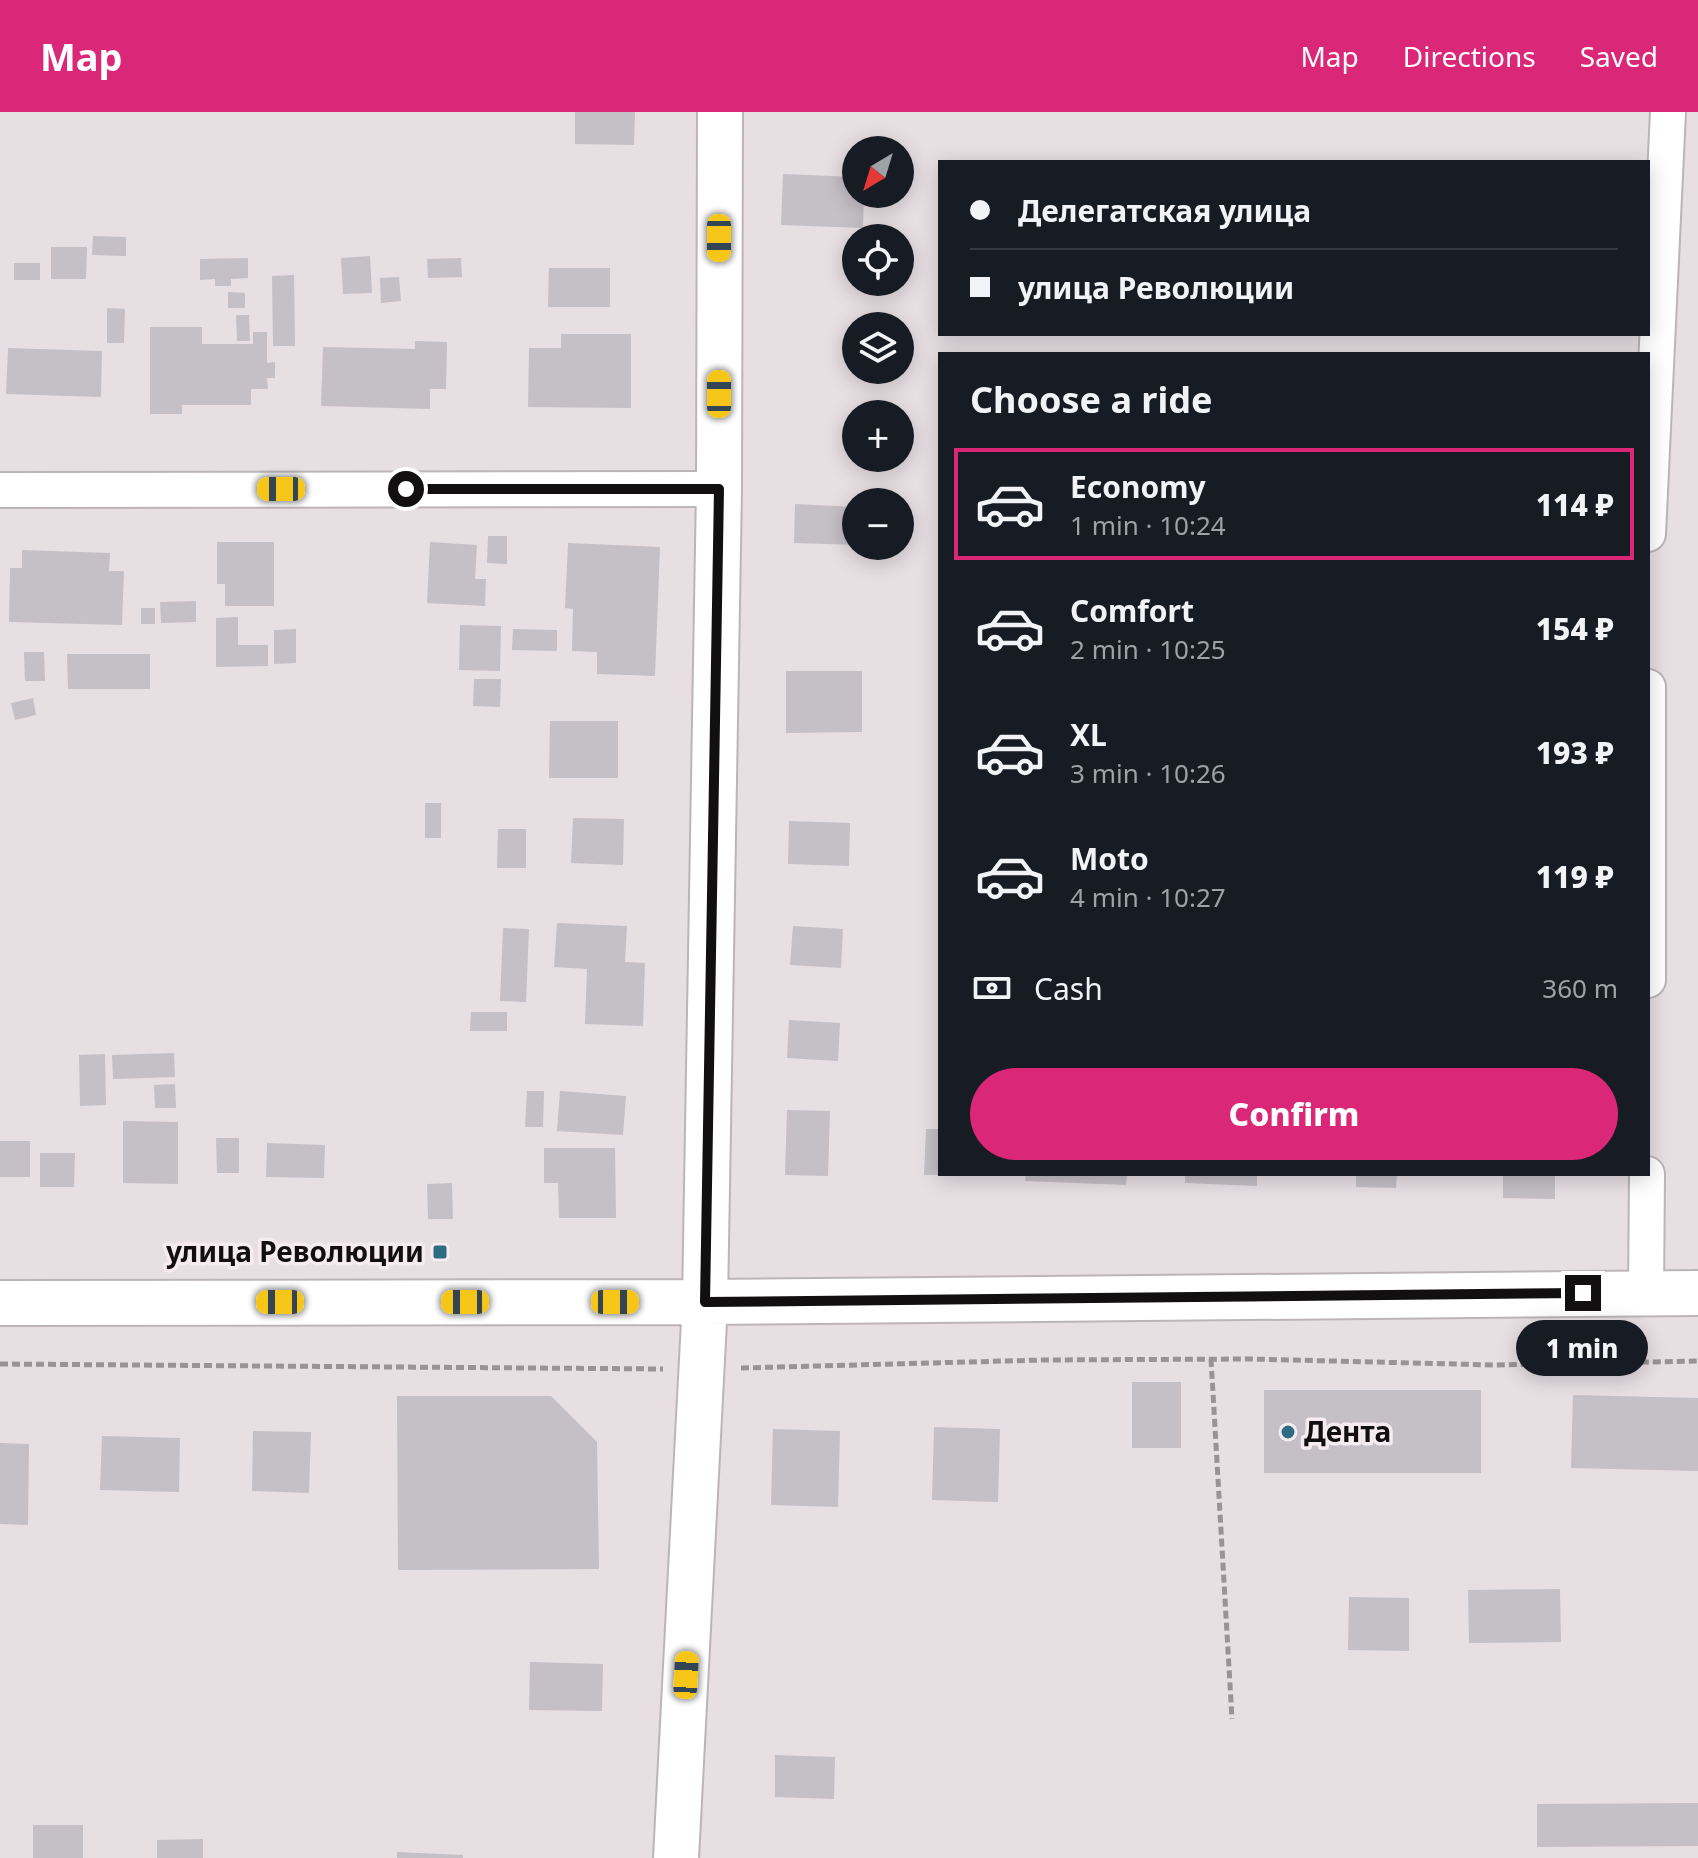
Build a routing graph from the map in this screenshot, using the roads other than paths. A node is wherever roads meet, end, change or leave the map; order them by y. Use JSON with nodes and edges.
{"nodes":[{"id":1,"x":720,"y":112,"type":"edge"},
{"id":2,"x":1668,"y":112,"type":"edge"},
{"id":3,"x":719,"y":489,"type":"junction"},
{"id":4,"x":0,"y":490,"type":"edge"},
{"id":5,"x":1650,"y":492,"type":"edge"},
{"id":6,"x":1647,"y":1176,"type":"edge"},
{"id":7,"x":1646,"y":1293,"type":"junction"},
{"id":8,"x":1698,"y":1293,"type":"edge"},
{"id":9,"x":705,"y":1302,"type":"junction"},
{"id":10,"x":0,"y":1303,"type":"edge"},
{"id":11,"x":676,"y":1858,"type":"edge"}],
"edges":[{"from":1,"to":3,"type":"street"},
{"from":2,"to":5,"type":"street"},
{"from":3,"to":4,"type":"street"},
{"from":3,"to":9,"type":"street"},
{"from":6,"to":7,"type":"street"},
{"from":7,"to":8,"type":"street"},
{"from":7,"to":9,"type":"street"},
{"from":9,"to":10,"type":"street"},
{"from":9,"to":11,"type":"street"}]}
